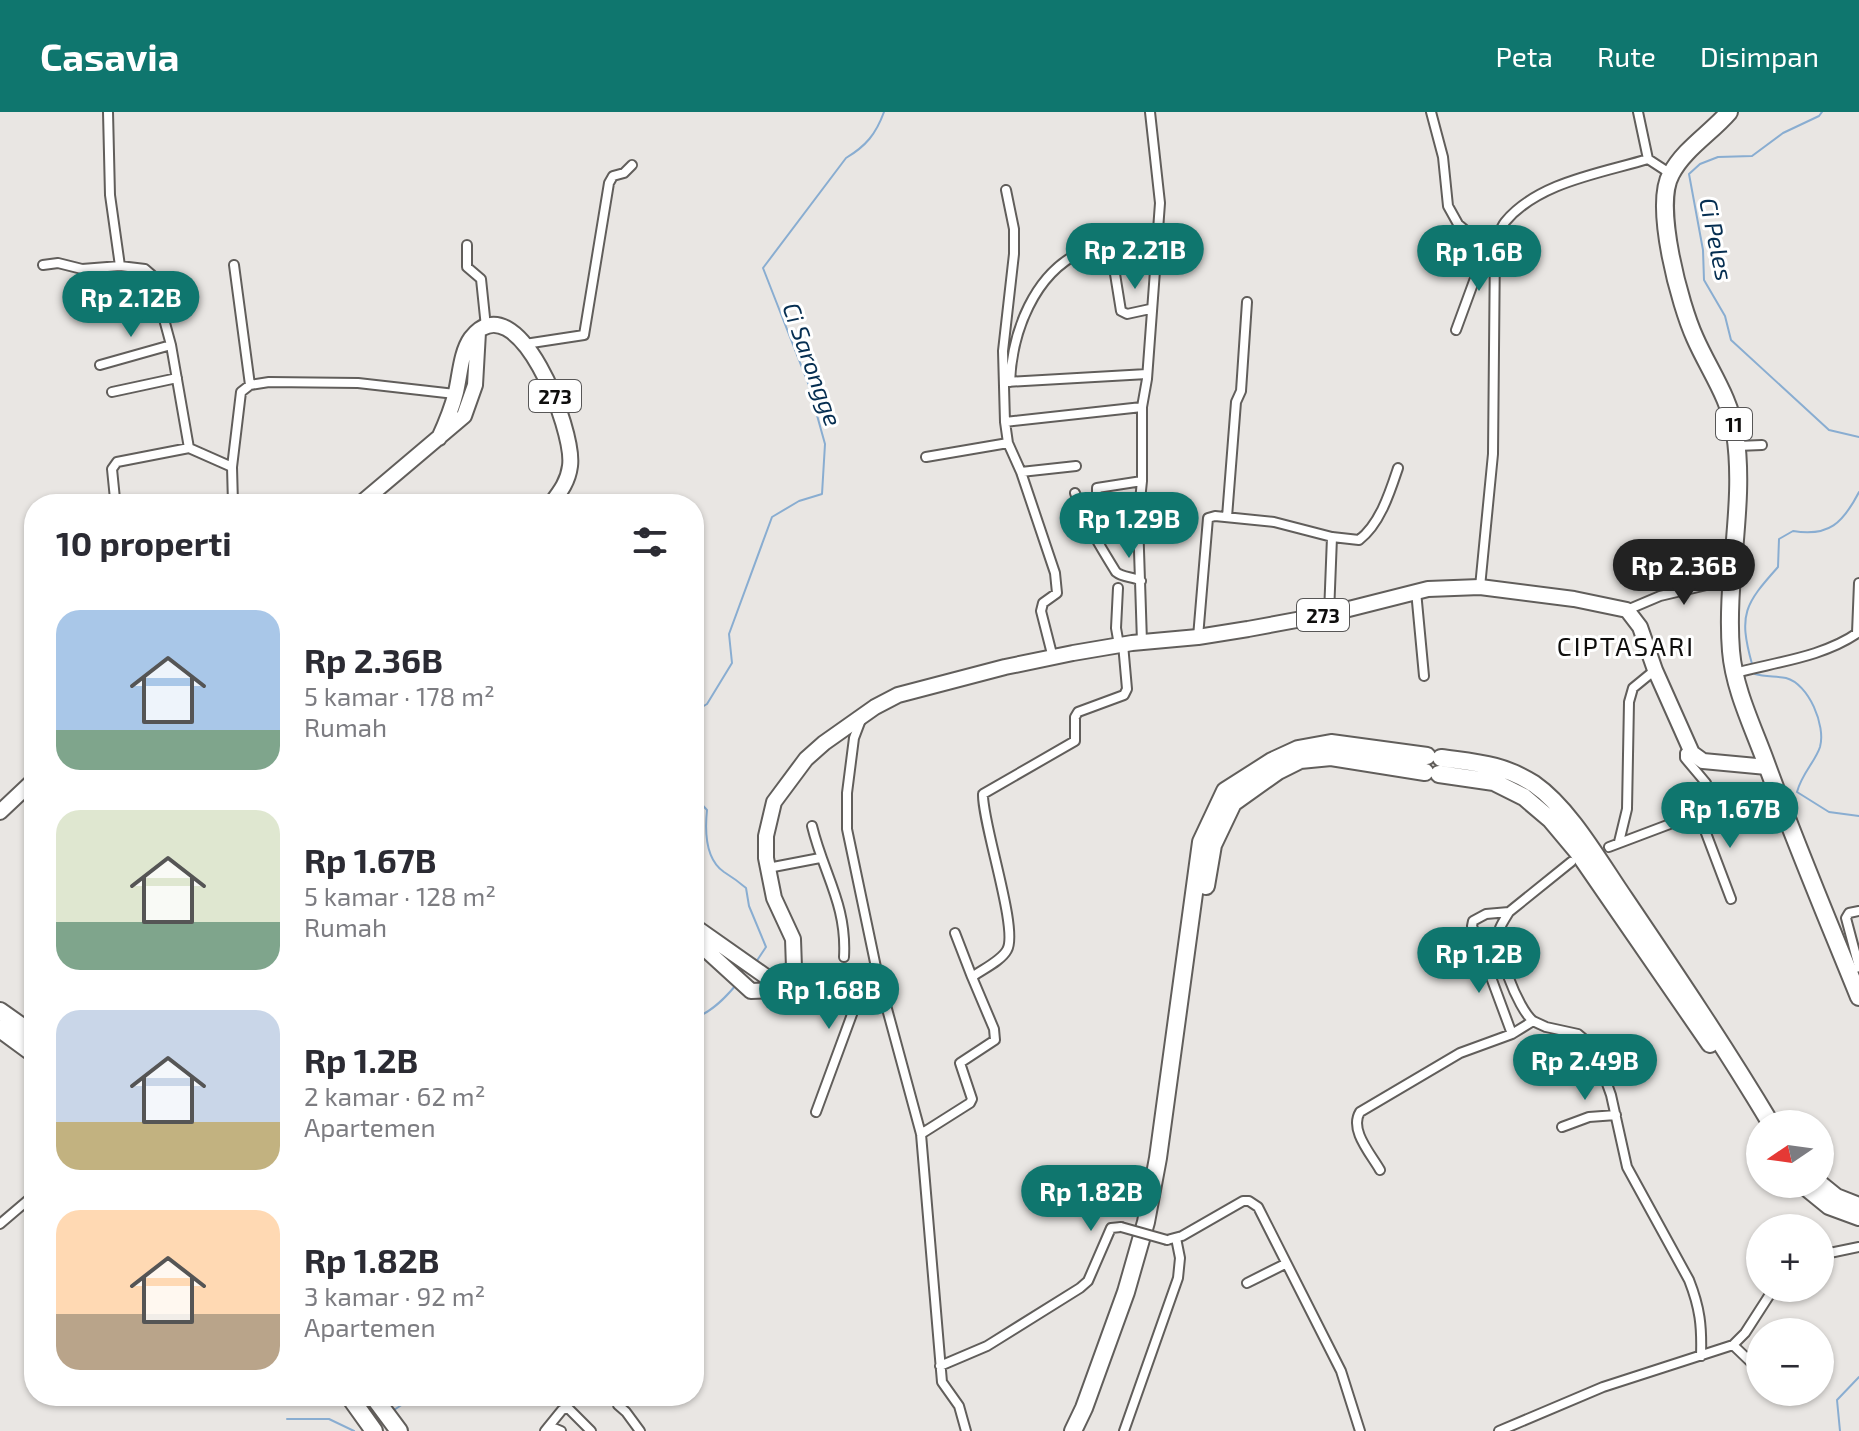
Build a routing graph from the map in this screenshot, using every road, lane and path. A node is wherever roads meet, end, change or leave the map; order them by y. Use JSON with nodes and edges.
{"nodes":[{"id":1,"x":108,"y":112,"type":"edge"},
{"id":2,"x":1150,"y":112,"type":"edge"},
{"id":3,"x":1431,"y":112,"type":"edge"},
{"id":4,"x":1638,"y":112,"type":"edge"},
{"id":5,"x":1722,"y":115,"type":"edge"},
{"id":6,"x":1648,"y":159,"type":"junction"},
{"id":7,"x":632,"y":165,"type":"dead end"},
{"id":8,"x":1671,"y":174,"type":"junction"},
{"id":9,"x":1006,"y":190,"type":"dead end"},
{"id":10,"x":467,"y":245,"type":"dead end"},
{"id":11,"x":1483,"y":263,"type":"junction"},
{"id":12,"x":43,"y":265,"type":"dead end"},
{"id":13,"x":234,"y":265,"type":"dead end"},
{"id":14,"x":120,"y":266,"type":"junction"},
{"id":15,"x":1494,"y":269,"type":"junction"},
{"id":16,"x":1247,"y":302,"type":"dead end"},
{"id":17,"x":1150,"y":309,"type":"junction"},
{"id":18,"x":482,"y":330,"type":"junction"},
{"id":19,"x":1456,"y":330,"type":"dead end"},
{"id":20,"x":524,"y":344,"type":"junction"},
{"id":21,"x":171,"y":345,"type":"junction"},
{"id":22,"x":1003,"y":351,"type":"junction"},
{"id":23,"x":1011,"y":362,"type":"junction"},
{"id":24,"x":100,"y":365,"type":"dead end"},
{"id":25,"x":1147,"y":374,"type":"junction"},
{"id":26,"x":177,"y":378,"type":"junction"},
{"id":27,"x":1007,"y":382,"type":"junction"},
{"id":28,"x":250,"y":385,"type":"junction"},
{"id":29,"x":112,"y":392,"type":"dead end"},
{"id":30,"x":455,"y":394,"type":"junction"},
{"id":31,"x":1142,"y":407,"type":"junction"},
{"id":32,"x":1005,"y":422,"type":"junction"},
{"id":33,"x":439,"y":438,"type":"junction"},
{"id":34,"x":1008,"y":443,"type":"junction"},
{"id":35,"x":1762,"y":445,"type":"dead end"},
{"id":36,"x":1737,"y":446,"type":"junction"},
{"id":37,"x":189,"y":448,"type":"junction"},
{"id":38,"x":926,"y":457,"type":"dead end"},
{"id":39,"x":1076,"y":466,"type":"dead end"},
{"id":40,"x":232,"y":467,"type":"junction"},
{"id":41,"x":1398,"y":468,"type":"dead end"},
{"id":42,"x":1021,"y":472,"type":"junction"},
{"id":43,"x":1142,"y":481,"type":"junction"},
{"id":44,"x":1075,"y":493,"type":"dead end"},
{"id":45,"x":114,"y":494,"type":"edge"},
{"id":46,"x":233,"y":494,"type":"edge"},
{"id":47,"x":372,"y":494,"type":"edge"},
{"id":48,"x":558,"y":494,"type":"edge"},
{"id":49,"x":1227,"y":517,"type":"junction"},
{"id":50,"x":1092,"y":533,"type":"junction"},
{"id":51,"x":1332,"y":537,"type":"junction"},
{"id":52,"x":1732,"y":579,"type":"junction"},
{"id":53,"x":1141,"y":581,"type":"junction"},
{"id":54,"x":1859,"y":583,"type":"edge"},
{"id":55,"x":1480,"y":587,"type":"junction"},
{"id":56,"x":1118,"y":588,"type":"dead end"},
{"id":57,"x":1416,"y":591,"type":"junction"},
{"id":58,"x":1627,"y":610,"type":"junction"},
{"id":59,"x":1329,"y":614,"type":"junction"},
{"id":60,"x":1858,"y":632,"type":"edge"},
{"id":61,"x":1198,"y":637,"type":"junction"},
{"id":62,"x":1142,"y":642,"type":"junction"},
{"id":63,"x":1121,"y":644,"type":"junction"},
{"id":64,"x":1053,"y":658,"type":"junction"},
{"id":65,"x":1655,"y":670,"type":"junction"},
{"id":66,"x":1741,"y":671,"type":"junction"},
{"id":67,"x":1424,"y":676,"type":"dead end"},
{"id":68,"x":862,"y":717,"type":"junction"},
{"id":69,"x":1689,"y":749,"type":"junction"},
{"id":70,"x":1433,"y":765,"type":"junction"},
{"id":71,"x":1767,"y":767,"type":"junction"},
{"id":72,"x":24,"y":789,"type":"edge"},
{"id":73,"x":1723,"y":804,"type":"dead end"},
{"id":74,"x":1713,"y":807,"type":"junction"},
{"id":75,"x":0,"y":812,"type":"edge"},
{"id":76,"x":1698,"y":812,"type":"junction"},
{"id":77,"x":812,"y":826,"type":"dead end"},
{"id":78,"x":1619,"y":842,"type":"junction"},
{"id":79,"x":1609,"y":847,"type":"dead end"},
{"id":80,"x":820,"y":858,"type":"junction"},
{"id":81,"x":1571,"y":862,"type":"dead end"},
{"id":82,"x":768,"y":868,"type":"junction"},
{"id":83,"x":1733,"y":869,"type":"dead end"},
{"id":84,"x":1722,"y":873,"type":"junction"},
{"id":85,"x":1731,"y":899,"type":"dead end"},
{"id":86,"x":1859,"y":911,"type":"edge"},
{"id":87,"x":1509,"y":912,"type":"junction"},
{"id":88,"x":704,"y":933,"type":"edge"},
{"id":89,"x":955,"y":933,"type":"dead end"},
{"id":90,"x":704,"y":949,"type":"edge"},
{"id":91,"x":844,"y":957,"type":"dead end"},
{"id":92,"x":794,"y":968,"type":"junction"},
{"id":93,"x":1848,"y":970,"type":"junction"},
{"id":94,"x":877,"y":972,"type":"junction"},
{"id":95,"x":972,"y":977,"type":"junction"},
{"id":96,"x":1859,"y":997,"type":"edge"},
{"id":97,"x":0,"y":1011,"type":"edge"},
{"id":98,"x":1533,"y":1021,"type":"junction"},
{"id":99,"x":24,"y":1028,"type":"edge"},
{"id":100,"x":0,"y":1029,"type":"edge"},
{"id":101,"x":1512,"y":1034,"type":"junction"},
{"id":102,"x":24,"y":1047,"type":"edge"},
{"id":103,"x":1750,"y":1110,"type":"edge"},
{"id":104,"x":1762,"y":1110,"type":"edge"},
{"id":105,"x":816,"y":1112,"type":"dead end"},
{"id":106,"x":1616,"y":1115,"type":"junction"},
{"id":107,"x":1562,"y":1127,"type":"dead end"},
{"id":108,"x":921,"y":1134,"type":"junction"},
{"id":109,"x":1380,"y":1170,"type":"dead end"},
{"id":110,"x":1834,"y":1195,"type":"edge"},
{"id":111,"x":1819,"y":1198,"type":"edge"},
{"id":112,"x":24,"y":1204,"type":"edge"},
{"id":113,"x":1859,"y":1206,"type":"edge"},
{"id":114,"x":1859,"y":1217,"type":"edge"},
{"id":115,"x":0,"y":1224,"type":"edge"},
{"id":116,"x":1172,"y":1239,"type":"junction"},
{"id":117,"x":1859,"y":1247,"type":"edge"},
{"id":118,"x":1834,"y":1252,"type":"edge"},
{"id":119,"x":1285,"y":1264,"type":"junction"},
{"id":120,"x":1247,"y":1283,"type":"dead end"},
{"id":121,"x":1765,"y":1302,"type":"edge"},
{"id":122,"x":1733,"y":1345,"type":"junction"},
{"id":123,"x":1701,"y":1356,"type":"junction"},
{"id":124,"x":1746,"y":1357,"type":"edge"},
{"id":125,"x":940,"y":1366,"type":"junction"},
{"id":126,"x":356,"y":1406,"type":"edge"},
{"id":127,"x":380,"y":1406,"type":"edge"},
{"id":128,"x":619,"y":1406,"type":"edge"},
{"id":129,"x":547,"y":1429,"type":"edge"},
{"id":130,"x":374,"y":1431,"type":"edge"},
{"id":131,"x":399,"y":1431,"type":"edge"},
{"id":132,"x":561,"y":1431,"type":"edge"},
{"id":133,"x":591,"y":1431,"type":"edge"},
{"id":134,"x":640,"y":1431,"type":"edge"},
{"id":135,"x":966,"y":1431,"type":"edge"},
{"id":136,"x":1073,"y":1431,"type":"edge"},
{"id":137,"x":1080,"y":1431,"type":"edge"},
{"id":138,"x":1124,"y":1431,"type":"edge"},
{"id":139,"x":1360,"y":1431,"type":"edge"},
{"id":140,"x":1499,"y":1431,"type":"edge"}],
"edges":[{"from":1,"to":14,"type":"street"},
{"from":2,"to":17,"type":"street"},
{"from":3,"to":11,"type":"street"},
{"from":4,"to":6,"type":"street"},
{"from":5,"to":8,"type":"highway"},
{"from":6,"to":8,"type":"street"},
{"from":6,"to":15,"type":"street"},
{"from":7,"to":20,"type":"street"},
{"from":8,"to":36,"type":"highway","number":"11"},
{"from":9,"to":22,"type":"street"},
{"from":10,"to":18,"type":"street"},
{"from":11,"to":15,"type":"street"},
{"from":11,"to":19,"type":"street"},
{"from":12,"to":14,"type":"street"},
{"from":13,"to":28,"type":"street"},
{"from":14,"to":21,"type":"street"},
{"from":15,"to":55,"type":"street"},
{"from":16,"to":49,"type":"street"},
{"from":17,"to":23,"type":"street"},
{"from":17,"to":25,"type":"street"},
{"from":18,"to":20,"type":"main road","number":"273"},
{"from":18,"to":30,"type":"main road"},
{"from":18,"to":33,"type":"main road"},
{"from":20,"to":48,"type":"main road","number":"273"},
{"from":21,"to":24,"type":"street"},
{"from":21,"to":26,"type":"street"},
{"from":22,"to":23,"type":"street"},
{"from":22,"to":27,"type":"street"},
{"from":23,"to":27,"type":"street"},
{"from":25,"to":27,"type":"street"},
{"from":25,"to":31,"type":"street"},
{"from":26,"to":29,"type":"street"},
{"from":26,"to":37,"type":"street"},
{"from":27,"to":32,"type":"street"},
{"from":28,"to":30,"type":"street"},
{"from":28,"to":40,"type":"street"},
{"from":30,"to":33,"type":"main road"},
{"from":31,"to":32,"type":"street"},
{"from":31,"to":43,"type":"street"},
{"from":32,"to":34,"type":"street"},
{"from":33,"to":47,"type":"main road"},
{"from":34,"to":38,"type":"street"},
{"from":34,"to":42,"type":"street"},
{"from":35,"to":36,"type":"street"},
{"from":36,"to":52,"type":"highway","number":"11"},
{"from":37,"to":40,"type":"street"},
{"from":37,"to":45,"type":"street"},
{"from":39,"to":42,"type":"street"},
{"from":40,"to":46,"type":"street"},
{"from":41,"to":51,"type":"street"},
{"from":42,"to":64,"type":"street"},
{"from":43,"to":50,"type":"street"},
{"from":43,"to":53,"type":"street"},
{"from":44,"to":50,"type":"street"},
{"from":49,"to":51,"type":"street"},
{"from":49,"to":61,"type":"street"},
{"from":50,"to":53,"type":"street"},
{"from":51,"to":59,"type":"street"},
{"from":52,"to":58,"type":"street"},
{"from":52,"to":66,"type":"highway","number":"11"},
{"from":53,"to":62,"type":"street"},
{"from":54,"to":60,"type":"street"},
{"from":55,"to":57,"type":"main road","number":"273"},
{"from":55,"to":58,"type":"main road","number":"273"},
{"from":56,"to":63,"type":"street"},
{"from":57,"to":59,"type":"main road","number":"273"},
{"from":57,"to":67,"type":"street"},
{"from":58,"to":65,"type":"main road"},
{"from":59,"to":61,"type":"main road","number":"273"},
{"from":60,"to":66,"type":"street"},
{"from":61,"to":62,"type":"main road","number":"273"},
{"from":62,"to":63,"type":"main road","number":"273"},
{"from":63,"to":64,"type":"main road","number":"273"},
{"from":63,"to":95,"type":"street"},
{"from":64,"to":68,"type":"main road","number":"273"},
{"from":65,"to":69,"type":"main road"},
{"from":65,"to":78,"type":"street"},
{"from":66,"to":71,"type":"highway","number":"11"},
{"from":68,"to":82,"type":"main road","number":"273"},
{"from":68,"to":94,"type":"street"},
{"from":69,"to":71,"type":"main road"},
{"from":69,"to":74,"type":"street"},
{"from":70,"to":103,"type":"highway"},
{"from":70,"to":104,"type":"highway"},
{"from":70,"to":136,"type":"highway"},
{"from":70,"to":137,"type":"highway"},
{"from":71,"to":93,"type":"highway","number":"11"},
{"from":72,"to":75,"type":"main road"},
{"from":73,"to":74,"type":"street"},
{"from":74,"to":76,"type":"street"},
{"from":76,"to":78,"type":"street"},
{"from":76,"to":84,"type":"street"},
{"from":77,"to":80,"type":"street"},
{"from":78,"to":79,"type":"street"},
{"from":80,"to":82,"type":"street"},
{"from":80,"to":91,"type":"street"},
{"from":81,"to":87,"type":"street"},
{"from":82,"to":92,"type":"main road","number":"273"},
{"from":83,"to":84,"type":"street"},
{"from":84,"to":85,"type":"street"},
{"from":86,"to":93,"type":"street"},
{"from":87,"to":98,"type":"street"},
{"from":87,"to":101,"type":"street"},
{"from":88,"to":92,"type":"main road"},
{"from":89,"to":95,"type":"street"},
{"from":90,"to":92,"type":"main road"},
{"from":93,"to":96,"type":"highway","number":"11"},
{"from":94,"to":105,"type":"street"},
{"from":94,"to":108,"type":"street"},
{"from":95,"to":108,"type":"street"},
{"from":97,"to":99,"type":"highway"},
{"from":98,"to":101,"type":"street"},
{"from":98,"to":106,"type":"street"},
{"from":100,"to":102,"type":"highway"},
{"from":101,"to":109,"type":"street"},
{"from":106,"to":107,"type":"street"},
{"from":106,"to":123,"type":"street"},
{"from":108,"to":125,"type":"street"},
{"from":110,"to":113,"type":"highway"},
{"from":111,"to":114,"type":"highway"},
{"from":112,"to":115,"type":"street"},
{"from":116,"to":119,"type":"street"},
{"from":116,"to":125,"type":"street","bridge":true},
{"from":116,"to":138,"type":"street"},
{"from":117,"to":118,"type":"street"},
{"from":119,"to":120,"type":"street"},
{"from":119,"to":139,"type":"street"},
{"from":121,"to":122,"type":"street"},
{"from":122,"to":123,"type":"street"},
{"from":122,"to":124,"type":"street"},
{"from":123,"to":140,"type":"street"},
{"from":125,"to":135,"type":"street"},
{"from":126,"to":130,"type":"highway"},
{"from":127,"to":131,"type":"highway"},
{"from":128,"to":134,"type":"street"},
{"from":129,"to":132,"type":"street"},
{"from":129,"to":133,"type":"street"}]}
